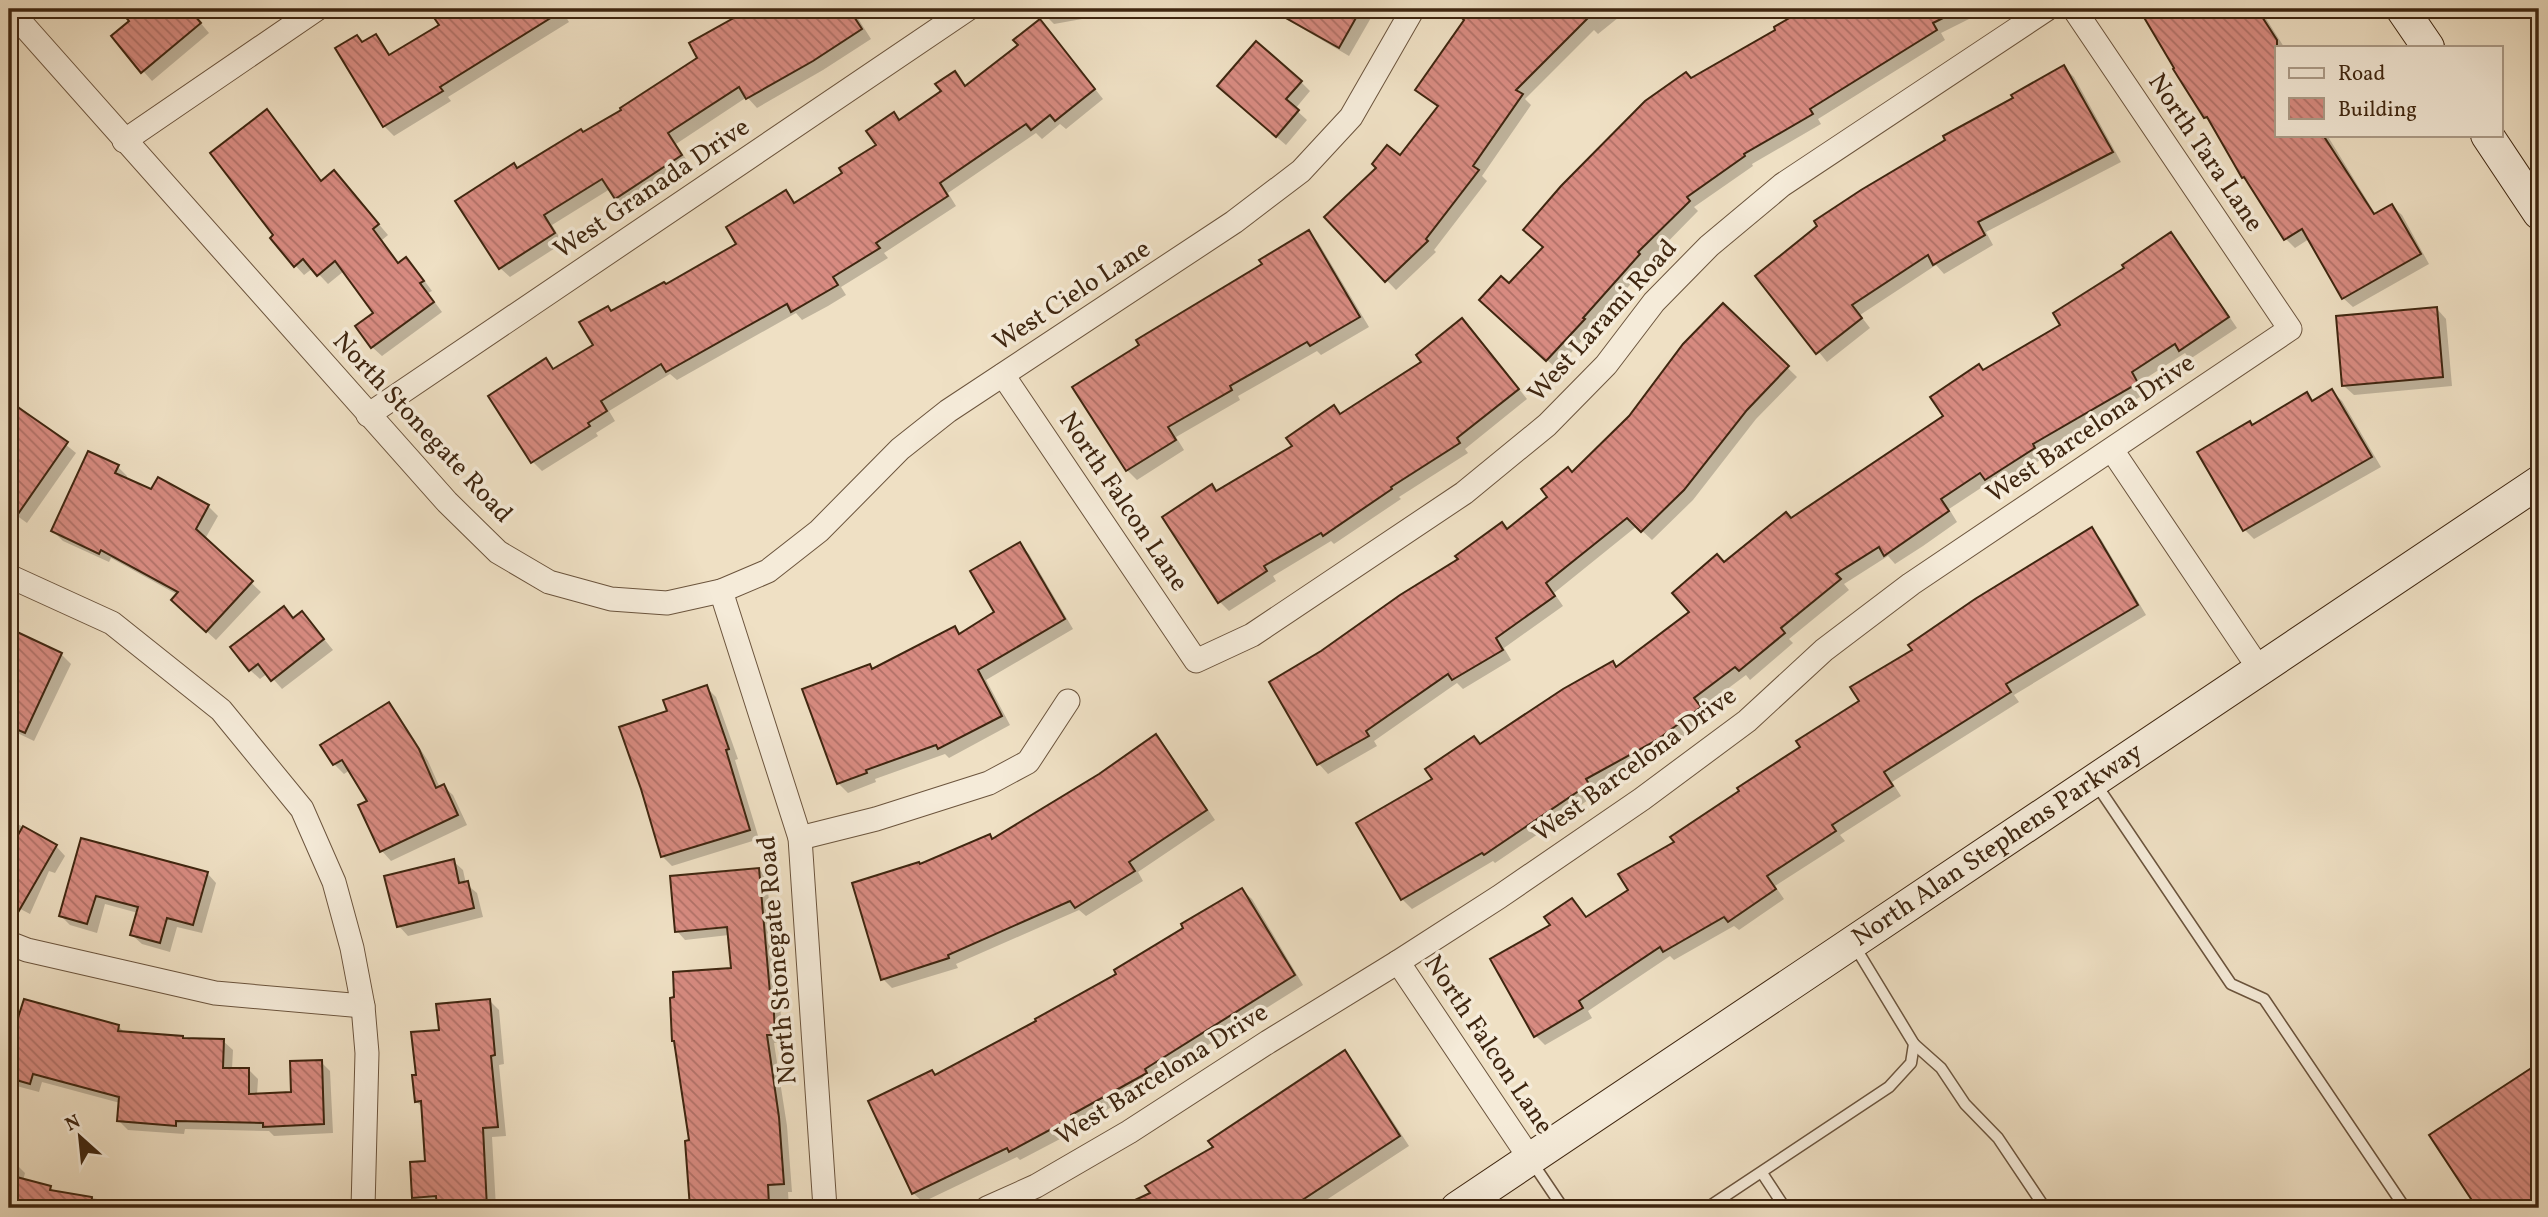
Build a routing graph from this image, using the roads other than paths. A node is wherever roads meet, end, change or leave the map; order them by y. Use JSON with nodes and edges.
{"nodes":[{"id":1,"x":9,"y":9,"type":"edge"},
{"id":2,"x":317,"y":9,"type":"edge"},
{"id":3,"x":968,"y":9,"type":"edge"},
{"id":4,"x":1413,"y":9,"type":"edge"},
{"id":5,"x":2046,"y":9,"type":"edge"},
{"id":6,"x":2074,"y":9,"type":"edge"},
{"id":7,"x":2402,"y":9,"type":"edge"},
{"id":8,"x":2427,"y":46,"type":"edge"},
{"id":9,"x":2488,"y":136,"type":"edge"},
{"id":10,"x":124,"y":141,"type":"junction"},
{"id":11,"x":2539,"y":213,"type":"edge"},
{"id":12,"x":2290,"y":329,"type":"joint"},
{"id":13,"x":1003,"y":375,"type":"junction"},
{"id":14,"x":368,"y":415,"type":"junction"},
{"id":15,"x":2112,"y":450,"type":"junction"},
{"id":16,"x":2539,"y":482,"type":"edge"},
{"id":17,"x":9,"y":576,"type":"edge"},
{"id":18,"x":721,"y":591,"type":"junction"},
{"id":19,"x":1196,"y":661,"type":"joint"},
{"id":20,"x":2260,"y":670,"type":"junction"},
{"id":21,"x":1068,"y":701,"type":"dead end"},
{"id":22,"x":2094,"y":782,"type":"junction"},
{"id":23,"x":800,"y":838,"type":"junction"},
{"id":24,"x":9,"y":943,"type":"edge"},
{"id":25,"x":1853,"y":943,"type":"junction"},
{"id":26,"x":1398,"y":962,"type":"junction"},
{"id":27,"x":363,"y":1006,"type":"junction"},
{"id":28,"x":1914,"y":1044,"type":"junction"},
{"id":29,"x":1531,"y":1160,"type":"junction"},
{"id":30,"x":1762,"y":1173,"type":"junction"},
{"id":31,"x":363,"y":1208,"type":"edge"},
{"id":32,"x":825,"y":1208,"type":"edge"},
{"id":33,"x":987,"y":1208,"type":"edge"},
{"id":34,"x":1457,"y":1208,"type":"edge"},
{"id":35,"x":1563,"y":1208,"type":"edge"},
{"id":36,"x":1707,"y":1208,"type":"edge"},
{"id":37,"x":1785,"y":1208,"type":"edge"},
{"id":38,"x":2045,"y":1208,"type":"edge"},
{"id":39,"x":2405,"y":1208,"type":"edge"}],
"edges":[{"from":1,"to":10,"type":"street","name":"North Stonegate Road"},
{"from":2,"to":10,"type":"street"},
{"from":3,"to":14,"type":"street","name":"West Granada Drive"},
{"from":4,"to":13,"type":"street","name":"West Cielo Lane"},
{"from":5,"to":19,"type":"street","name":"West Larami Road"},
{"from":6,"to":12,"type":"street","name":"North Tara Lane"},
{"from":7,"to":8,"type":"street"},
{"from":9,"to":11,"type":"street"},
{"from":10,"to":14,"type":"street","name":"North Stonegate Road"},
{"from":12,"to":15,"type":"street","name":"West Barcelona Drive"},
{"from":13,"to":18,"type":"street","name":"West Cielo Lane"},
{"from":13,"to":19,"type":"street","name":"North Falcon Lane"},
{"from":14,"to":18,"type":"street","name":"North Stonegate Road"},
{"from":15,"to":20,"type":"street"},
{"from":15,"to":26,"type":"street","name":"West Barcelona Drive"},
{"from":16,"to":20,"type":"street","name":"North Alan Stephens Parkway"},
{"from":17,"to":27,"type":"street"},
{"from":18,"to":23,"type":"street","name":"North Stonegate Road"},
{"from":20,"to":22,"type":"street","name":"North Alan Stephens Parkway"},
{"from":21,"to":23,"type":"street"},
{"from":22,"to":25,"type":"street","name":"North Alan Stephens Parkway"},
{"from":22,"to":39,"type":"lane"},
{"from":23,"to":32,"type":"street","name":"North Stonegate Road"},
{"from":24,"to":27,"type":"street"},
{"from":25,"to":28,"type":"lane"},
{"from":25,"to":29,"type":"street","name":"North Alan Stephens Parkway"},
{"from":26,"to":29,"type":"street","name":"North Falcon Lane"},
{"from":26,"to":33,"type":"street","name":"West Barcelona Drive"},
{"from":27,"to":31,"type":"street"},
{"from":28,"to":30,"type":"lane"},
{"from":28,"to":38,"type":"lane"},
{"from":29,"to":34,"type":"street","name":"North Alan Stephens Parkway"},
{"from":29,"to":35,"type":"lane"},
{"from":30,"to":36,"type":"lane"},
{"from":30,"to":37,"type":"lane"}]}
